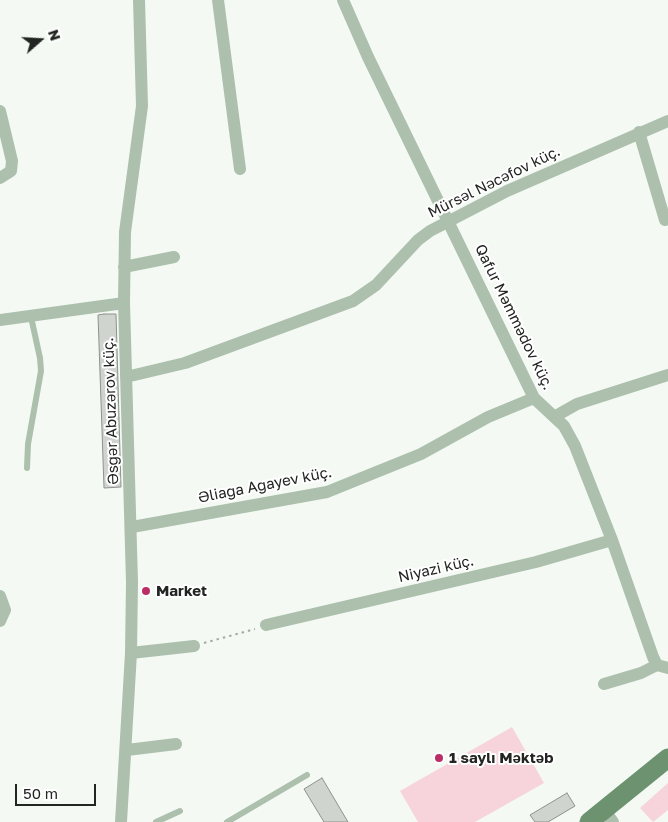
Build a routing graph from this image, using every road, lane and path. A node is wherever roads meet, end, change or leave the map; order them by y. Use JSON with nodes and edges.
{"nodes":[{"id":1,"x":139,"y":0,"type":"edge"},
{"id":2,"x":218,"y":0,"type":"edge"},
{"id":3,"x":343,"y":0,"type":"edge"},
{"id":4,"x":0,"y":110,"type":"edge"},
{"id":5,"x":668,"y":121,"type":"edge"},
{"id":6,"x":640,"y":132,"type":"junction"},
{"id":7,"x":240,"y":169,"type":"dead end"},
{"id":8,"x":0,"y":178,"type":"edge"},
{"id":9,"x":665,"y":220,"type":"dead end"},
{"id":10,"x":448,"y":221,"type":"junction"},
{"id":11,"x":174,"y":257,"type":"dead end"},
{"id":12,"x":124,"y":268,"type":"junction"},
{"id":13,"x":124,"y":303,"type":"junction"},
{"id":14,"x":31,"y":317,"type":"junction"},
{"id":15,"x":0,"y":320,"type":"edge"},
{"id":16,"x":668,"y":375,"type":"edge"},
{"id":17,"x":126,"y":376,"type":"junction"},
{"id":18,"x":534,"y":398,"type":"junction"},
{"id":19,"x":554,"y":418,"type":"junction"},
{"id":20,"x":27,"y":468,"type":"dead end"},
{"id":21,"x":132,"y":527,"type":"junction"},
{"id":22,"x":612,"y":540,"type":"junction"},
{"id":23,"x":0,"y":596,"type":"edge"},
{"id":24,"x":0,"y":621,"type":"edge"},
{"id":25,"x":266,"y":625,"type":"joint"},
{"id":26,"x":194,"y":646,"type":"joint"},
{"id":27,"x":132,"y":653,"type":"junction"},
{"id":28,"x":663,"y":667,"type":"edge"},
{"id":29,"x":604,"y":684,"type":"dead end"},
{"id":30,"x":176,"y":744,"type":"dead end"},
{"id":31,"x":127,"y":750,"type":"junction"},
{"id":32,"x":668,"y":758,"type":"edge"},
{"id":33,"x":668,"y":771,"type":"edge"},
{"id":34,"x":307,"y":775,"type":"dead end"},
{"id":35,"x":180,"y":811,"type":"dead end"},
{"id":36,"x":609,"y":818,"type":"edge"},
{"id":37,"x":121,"y":822,"type":"edge"},
{"id":38,"x":156,"y":822,"type":"edge"},
{"id":39,"x":227,"y":822,"type":"edge"},
{"id":40,"x":589,"y":822,"type":"edge"}],
"edges":[{"from":1,"to":12,"type":"street","name":"Əsgər Abuzərov küç."},
{"from":2,"to":7,"type":"street"},
{"from":3,"to":10,"type":"street","name":"Qafur Məmmədov küç."},
{"from":4,"to":8,"type":"street"},
{"from":5,"to":6,"type":"street","name":"Mürsəl Nəcəfov küç."},
{"from":6,"to":9,"type":"street"},
{"from":6,"to":10,"type":"street","name":"Mürsəl Nəcəfov küç."},
{"from":10,"to":17,"type":"street","name":"Mürsəl Nəcəfov küç."},
{"from":10,"to":18,"type":"street","name":"Qafur Məmmədov küç."},
{"from":11,"to":12,"type":"street"},
{"from":12,"to":13,"type":"street","name":"Əsgər Abuzərov küç."},
{"from":13,"to":14,"type":"street"},
{"from":13,"to":17,"type":"street","name":"Əsgər Abuzərov küç."},
{"from":14,"to":15,"type":"street"},
{"from":14,"to":20,"type":"lane"},
{"from":16,"to":19,"type":"street"},
{"from":17,"to":21,"type":"street","name":"Əsgər Abuzərov küç."},
{"from":18,"to":19,"type":"street","name":"Qafur Məmmədov küç."},
{"from":18,"to":21,"type":"street","name":"Əliağa Ağayev küç."},
{"from":19,"to":22,"type":"street","name":"Qafur Məmmədov küç."},
{"from":21,"to":27,"type":"street","name":"Əsgər Abuzərov küç."},
{"from":22,"to":25,"type":"street","name":"Niyazi küç."},
{"from":22,"to":28,"type":"street","name":"Qafur Məmmədov küç."},
{"from":23,"to":24,"type":"street"},
{"from":25,"to":26,"type":"path"},
{"from":26,"to":27,"type":"street"},
{"from":27,"to":31,"type":"street","name":"Əsgər Abuzərov küç."},
{"from":28,"to":29,"type":"street"},
{"from":30,"to":31,"type":"street"},
{"from":31,"to":37,"type":"street","name":"Əsgər Abuzərov küç."},
{"from":32,"to":36,"type":"main road"},
{"from":33,"to":36,"type":"main road"},
{"from":34,"to":39,"type":"lane"},
{"from":35,"to":38,"type":"lane"},
{"from":36,"to":40,"type":"main road"}]}
